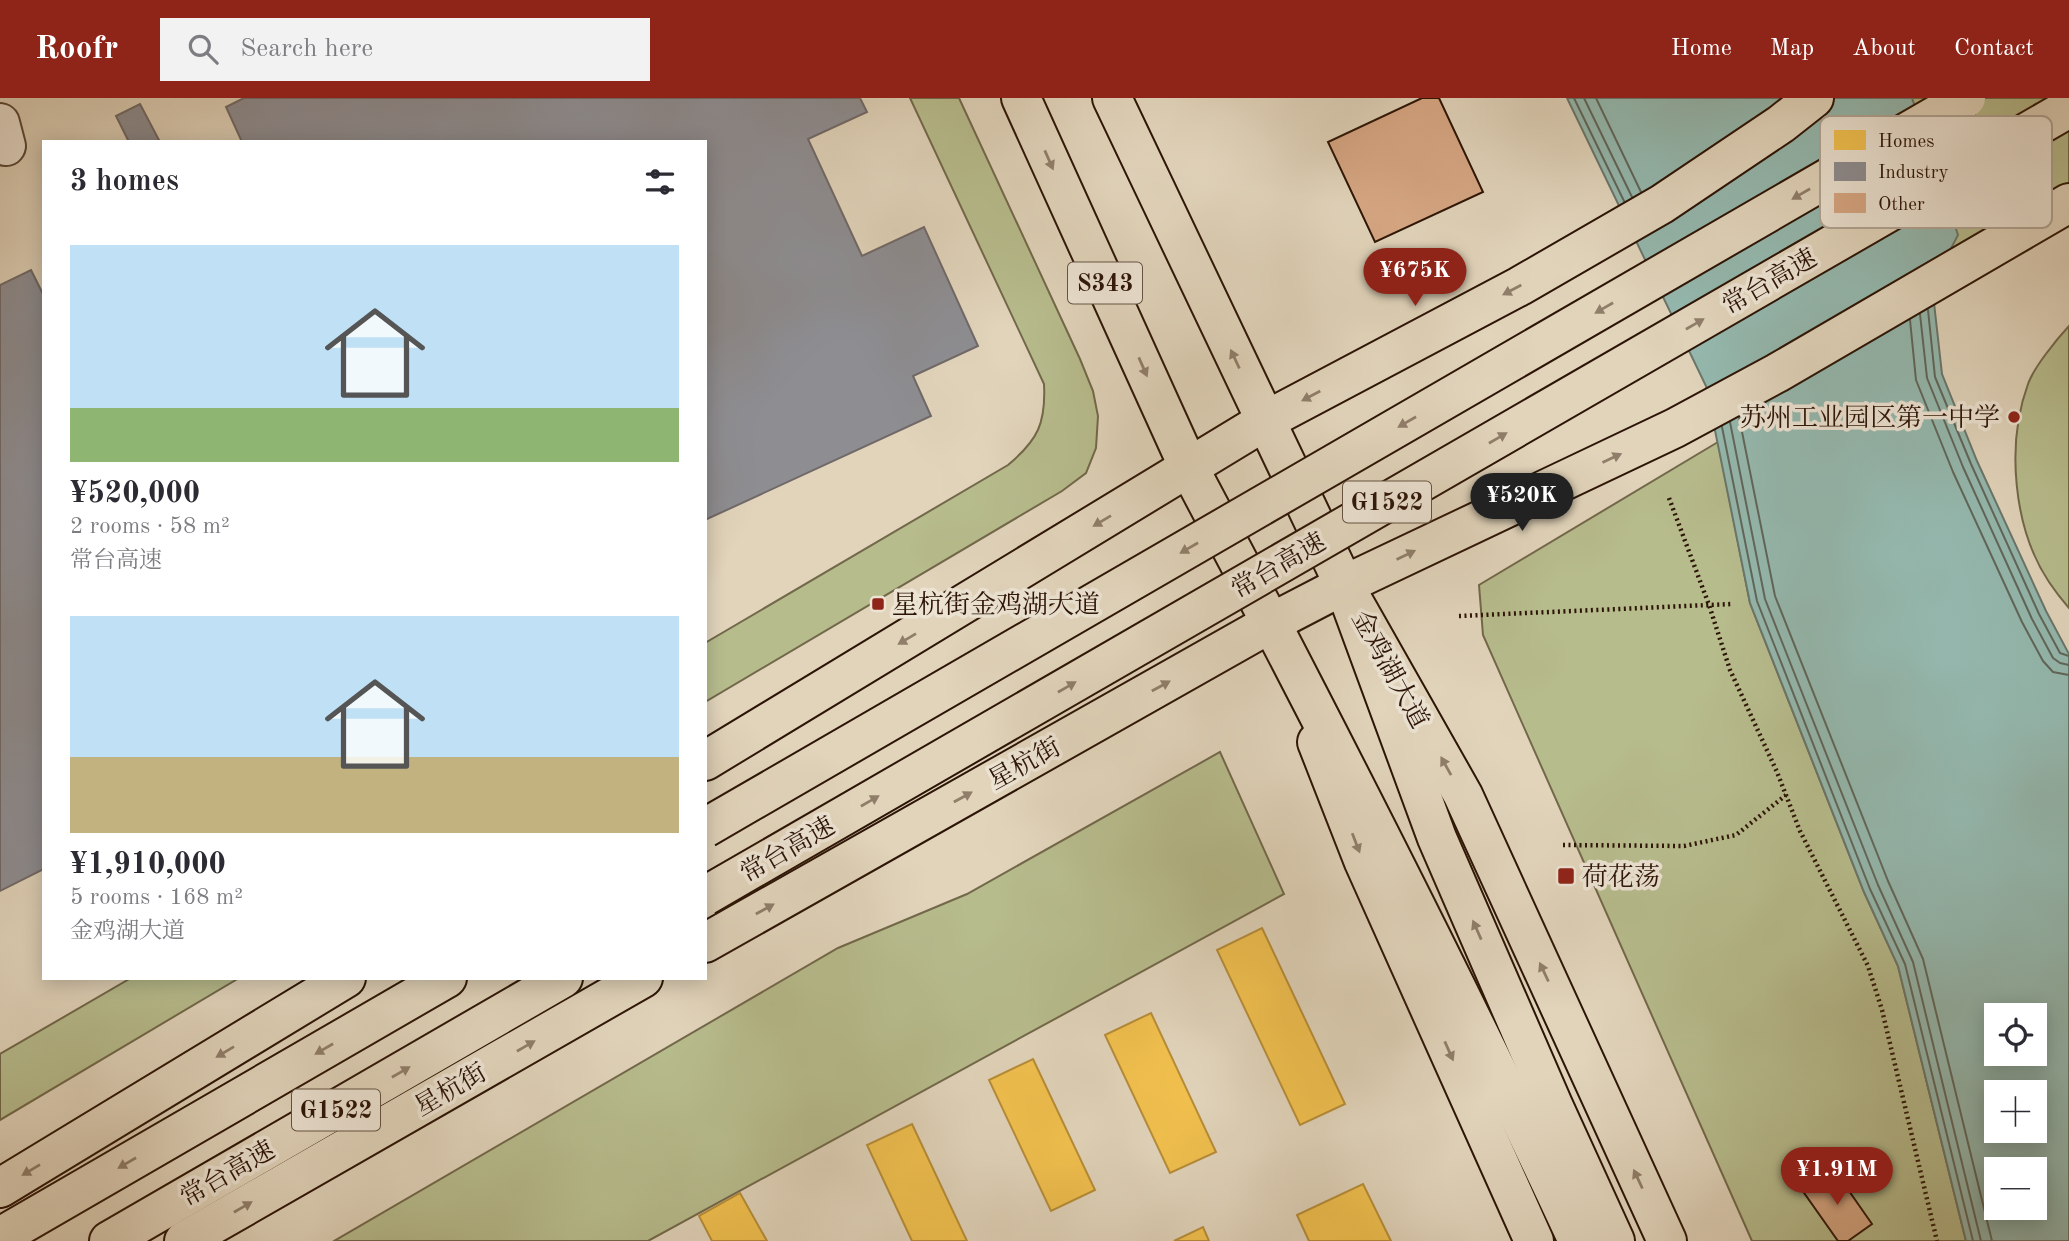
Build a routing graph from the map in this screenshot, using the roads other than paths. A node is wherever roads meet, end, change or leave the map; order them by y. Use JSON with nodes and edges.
{"nodes":[{"id":1,"x":1021,"y":98,"type":"edge"},
{"id":2,"x":1112,"y":98,"type":"edge"},
{"id":3,"x":1814,"y":98,"type":"edge"},
{"id":4,"x":1966,"y":98,"type":"edge"},
{"id":5,"x":2069,"y":108,"type":"edge"},
{"id":6,"x":1935,"y":116,"type":"edge"},
{"id":7,"x":2052,"y":118,"type":"edge"},
{"id":8,"x":1820,"y":183,"type":"edge"},
{"id":9,"x":2069,"y":203,"type":"edge"},
{"id":10,"x":2052,"y":213,"type":"edge"},
{"id":11,"x":1861,"y":228,"type":"edge"},
{"id":12,"x":2025,"y":228,"type":"edge"},
{"id":13,"x":1265,"y":421,"type":"junction"},
{"id":14,"x":1189,"y":468,"type":"junction"},
{"id":15,"x":1344,"y":585,"type":"junction"},
{"id":16,"x":1271,"y":623,"type":"junction"},
{"id":17,"x":707,"y":760,"type":"edge"},
{"id":18,"x":707,"y":827,"type":"edge"},
{"id":19,"x":707,"y":895,"type":"edge"},
{"id":20,"x":707,"y":942,"type":"edge"},
{"id":21,"x":343,"y":980,"type":"edge"},
{"id":22,"x":444,"y":980,"type":"edge"},
{"id":23,"x":560,"y":980,"type":"edge"},
{"id":24,"x":640,"y":980,"type":"edge"},
{"id":25,"x":1537,"y":1112,"type":"junction"},
{"id":26,"x":0,"y":1188,"type":"edge"},
{"id":27,"x":0,"y":1237,"type":"edge"},
{"id":28,"x":109,"y":1241,"type":"edge"},
{"id":29,"x":184,"y":1241,"type":"edge"},
{"id":30,"x":1534,"y":1241,"type":"edge"},
{"id":31,"x":1578,"y":1241,"type":"edge"},
{"id":32,"x":1615,"y":1241,"type":"edge"},
{"id":33,"x":1667,"y":1241,"type":"edge"}],
"edges":[{"from":1,"to":14,"type":"main road","number":"S343","one_way":true},
{"from":13,"to":2,"type":"main road","name":"金鸡湖大道","one_way":true},
{"from":3,"to":13,"type":"main road","one_way":true},
{"from":4,"to":6,"type":"main road","number":"G1522","one_way":true,"bridge":true},
{"from":7,"to":5,"type":"main road","name":"常台高速","number":"G1522","one_way":true,"bridge":true},
{"from":8,"to":18,"type":"main road","number":"G1522","one_way":true,"bridge":true},
{"from":10,"to":9,"type":"main road","name":"星杭街","one_way":true},
{"from":19,"to":11,"type":"main road","name":"常台高速","number":"G1522","one_way":true,"bridge":true},
{"from":15,"to":12,"type":"main road","name":"星杭街","one_way":true},
{"from":13,"to":14,"type":"main road"},
{"from":13,"to":15,"type":"main road","name":"金鸡湖大道"},
{"from":14,"to":16,"type":"main road"},
{"from":14,"to":17,"type":"main road","one_way":true},
{"from":15,"to":16,"type":"main road","name":"星杭街"},
{"from":25,"to":15,"type":"main road","one_way":true},
{"from":33,"to":15,"type":"main road","name":"金鸡湖大道","one_way":true},
{"from":20,"to":16,"type":"main road","name":"星杭街","one_way":true},
{"from":16,"to":25,"type":"main road"},
{"from":16,"to":30,"type":"main road","one_way":true},
{"from":21,"to":26,"type":"main road","one_way":true},
{"from":22,"to":27,"type":"main road","number":"G1522","one_way":true},
{"from":28,"to":23,"type":"main road","name":"常台高速","number":"G1522","one_way":true},
{"from":29,"to":24,"type":"main road","name":"星杭街","one_way":true},
{"from":25,"to":31,"type":"main road"},
{"from":25,"to":32,"type":"main road"}]}
